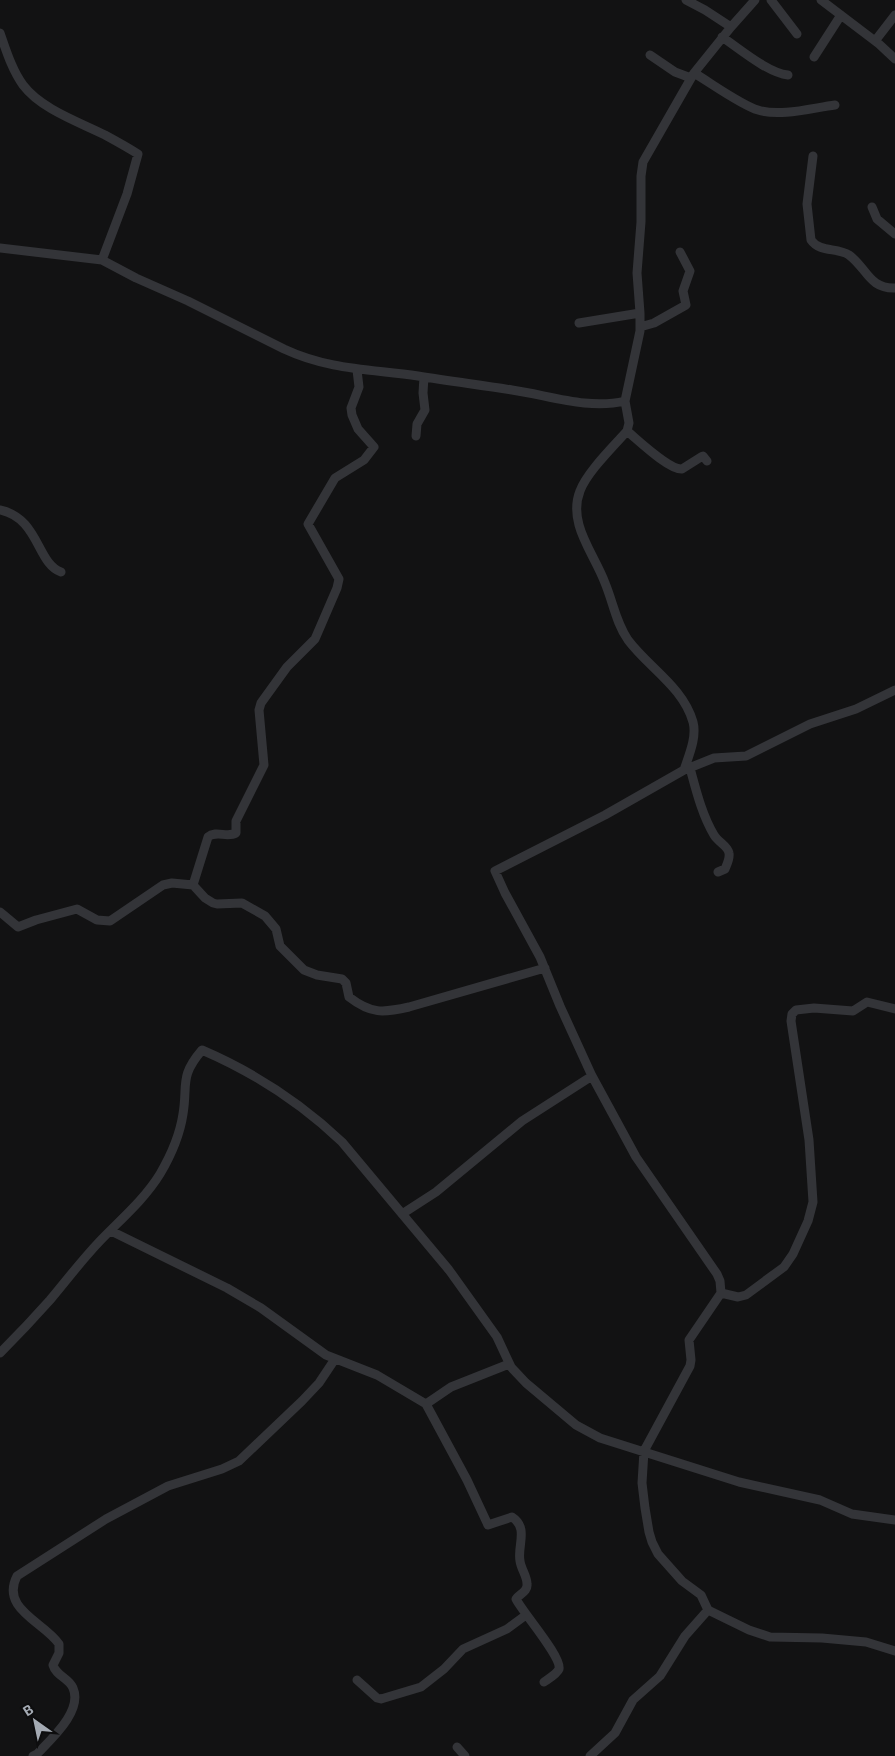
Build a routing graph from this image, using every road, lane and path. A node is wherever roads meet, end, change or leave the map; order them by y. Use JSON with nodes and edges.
{"nodes":[{"id":1,"x":686,"y":0,"type":"edge"},
{"id":2,"x":755,"y":0,"type":"edge"},
{"id":3,"x":771,"y":0,"type":"edge"},
{"id":4,"x":822,"y":0,"type":"edge"},
{"id":5,"x":842,"y":15,"type":"junction"},
{"id":6,"x":895,"y":15,"type":"edge"},
{"id":7,"x":730,"y":27,"type":"junction"},
{"id":8,"x":0,"y":32,"type":"edge"},
{"id":9,"x":797,"y":34,"type":"dead end"},
{"id":10,"x":722,"y":37,"type":"junction"},
{"id":11,"x":876,"y":41,"type":"junction"},
{"id":12,"x":650,"y":55,"type":"dead end"},
{"id":13,"x":814,"y":57,"type":"dead end"},
{"id":14,"x":895,"y":59,"type":"edge"},
{"id":15,"x":788,"y":75,"type":"dead end"},
{"id":16,"x":693,"y":76,"type":"junction"},
{"id":17,"x":835,"y":104,"type":"dead end"},
{"id":18,"x":813,"y":156,"type":"dead end"},
{"id":19,"x":872,"y":207,"type":"dead end"},
{"id":20,"x":895,"y":234,"type":"edge"},
{"id":21,"x":0,"y":248,"type":"edge"},
{"id":22,"x":680,"y":252,"type":"dead end"},
{"id":23,"x":102,"y":260,"type":"junction"},
{"id":24,"x":895,"y":288,"type":"edge"},
{"id":25,"x":640,"y":313,"type":"junction"},
{"id":26,"x":579,"y":323,"type":"dead end"},
{"id":27,"x":640,"y":327,"type":"junction"},
{"id":28,"x":357,"y":370,"type":"junction"},
{"id":29,"x":424,"y":377,"type":"junction"},
{"id":30,"x":625,"y":401,"type":"junction"},
{"id":31,"x":627,"y":431,"type":"junction"},
{"id":32,"x":416,"y":436,"type":"dead end"},
{"id":33,"x":707,"y":461,"type":"dead end"},
{"id":34,"x":0,"y":510,"type":"edge"},
{"id":35,"x":61,"y":572,"type":"dead end"},
{"id":36,"x":895,"y":690,"type":"edge"},
{"id":37,"x":687,"y":769,"type":"junction"},
{"id":38,"x":718,"y":872,"type":"dead end"},
{"id":39,"x":193,"y":885,"type":"junction"},
{"id":40,"x":0,"y":912,"type":"edge"},
{"id":41,"x":545,"y":968,"type":"junction"},
{"id":42,"x":895,"y":1009,"type":"edge"},
{"id":43,"x":592,"y":1076,"type":"junction"},
{"id":44,"x":402,"y":1214,"type":"junction"},
{"id":45,"x":111,"y":1231,"type":"junction"},
{"id":46,"x":721,"y":1293,"type":"junction"},
{"id":47,"x":0,"y":1353,"type":"edge"},
{"id":48,"x":335,"y":1359,"type":"junction"},
{"id":49,"x":509,"y":1364,"type":"junction"},
{"id":50,"x":426,"y":1404,"type":"junction"},
{"id":51,"x":644,"y":1451,"type":"junction"},
{"id":52,"x":895,"y":1520,"type":"edge"},
{"id":53,"x":708,"y":1610,"type":"junction"},
{"id":54,"x":526,"y":1615,"type":"junction"},
{"id":55,"x":895,"y":1650,"type":"edge"},
{"id":56,"x":357,"y":1680,"type":"dead end"},
{"id":57,"x":544,"y":1682,"type":"dead end"},
{"id":58,"x":457,"y":1746,"type":"dead end"},
{"id":59,"x":33,"y":1756,"type":"edge"},
{"id":60,"x":465,"y":1756,"type":"edge"},
{"id":61,"x":590,"y":1756,"type":"edge"}],
"edges":[{"from":1,"to":7,"type":"street"},
{"from":2,"to":7,"type":"street"},
{"from":3,"to":9,"type":"street"},
{"from":4,"to":5,"type":"street"},
{"from":5,"to":11,"type":"street"},
{"from":5,"to":13,"type":"street"},
{"from":6,"to":11,"type":"street"},
{"from":7,"to":10,"type":"street"},
{"from":8,"to":23,"type":"street"},
{"from":10,"to":15,"type":"street"},
{"from":10,"to":16,"type":"street"},
{"from":11,"to":14,"type":"street"},
{"from":12,"to":16,"type":"street"},
{"from":16,"to":17,"type":"street"},
{"from":16,"to":25,"type":"street"},
{"from":18,"to":24,"type":"street"},
{"from":19,"to":20,"type":"street"},
{"from":21,"to":23,"type":"street"},
{"from":22,"to":27,"type":"street"},
{"from":23,"to":28,"type":"street"},
{"from":25,"to":26,"type":"street"},
{"from":25,"to":27,"type":"street"},
{"from":27,"to":30,"type":"street"},
{"from":28,"to":29,"type":"street"},
{"from":28,"to":39,"type":"street"},
{"from":29,"to":30,"type":"street"},
{"from":29,"to":32,"type":"street"},
{"from":30,"to":31,"type":"street"},
{"from":31,"to":33,"type":"street"},
{"from":31,"to":37,"type":"street"},
{"from":34,"to":35,"type":"street"},
{"from":36,"to":37,"type":"street"},
{"from":37,"to":38,"type":"street"},
{"from":37,"to":41,"type":"street"},
{"from":39,"to":40,"type":"street"},
{"from":39,"to":41,"type":"street"},
{"from":41,"to":43,"type":"street"},
{"from":42,"to":46,"type":"street"},
{"from":43,"to":44,"type":"street"},
{"from":43,"to":46,"type":"street"},
{"from":44,"to":45,"type":"street"},
{"from":44,"to":49,"type":"street"},
{"from":45,"to":47,"type":"street"},
{"from":45,"to":48,"type":"street"},
{"from":46,"to":51,"type":"street"},
{"from":48,"to":50,"type":"street"},
{"from":48,"to":59,"type":"street"},
{"from":49,"to":50,"type":"street"},
{"from":49,"to":51,"type":"street"},
{"from":50,"to":54,"type":"street"},
{"from":51,"to":52,"type":"street"},
{"from":51,"to":53,"type":"street"},
{"from":53,"to":55,"type":"street"},
{"from":53,"to":61,"type":"street"},
{"from":54,"to":56,"type":"street"},
{"from":54,"to":57,"type":"street"},
{"from":58,"to":60,"type":"street"}]}
